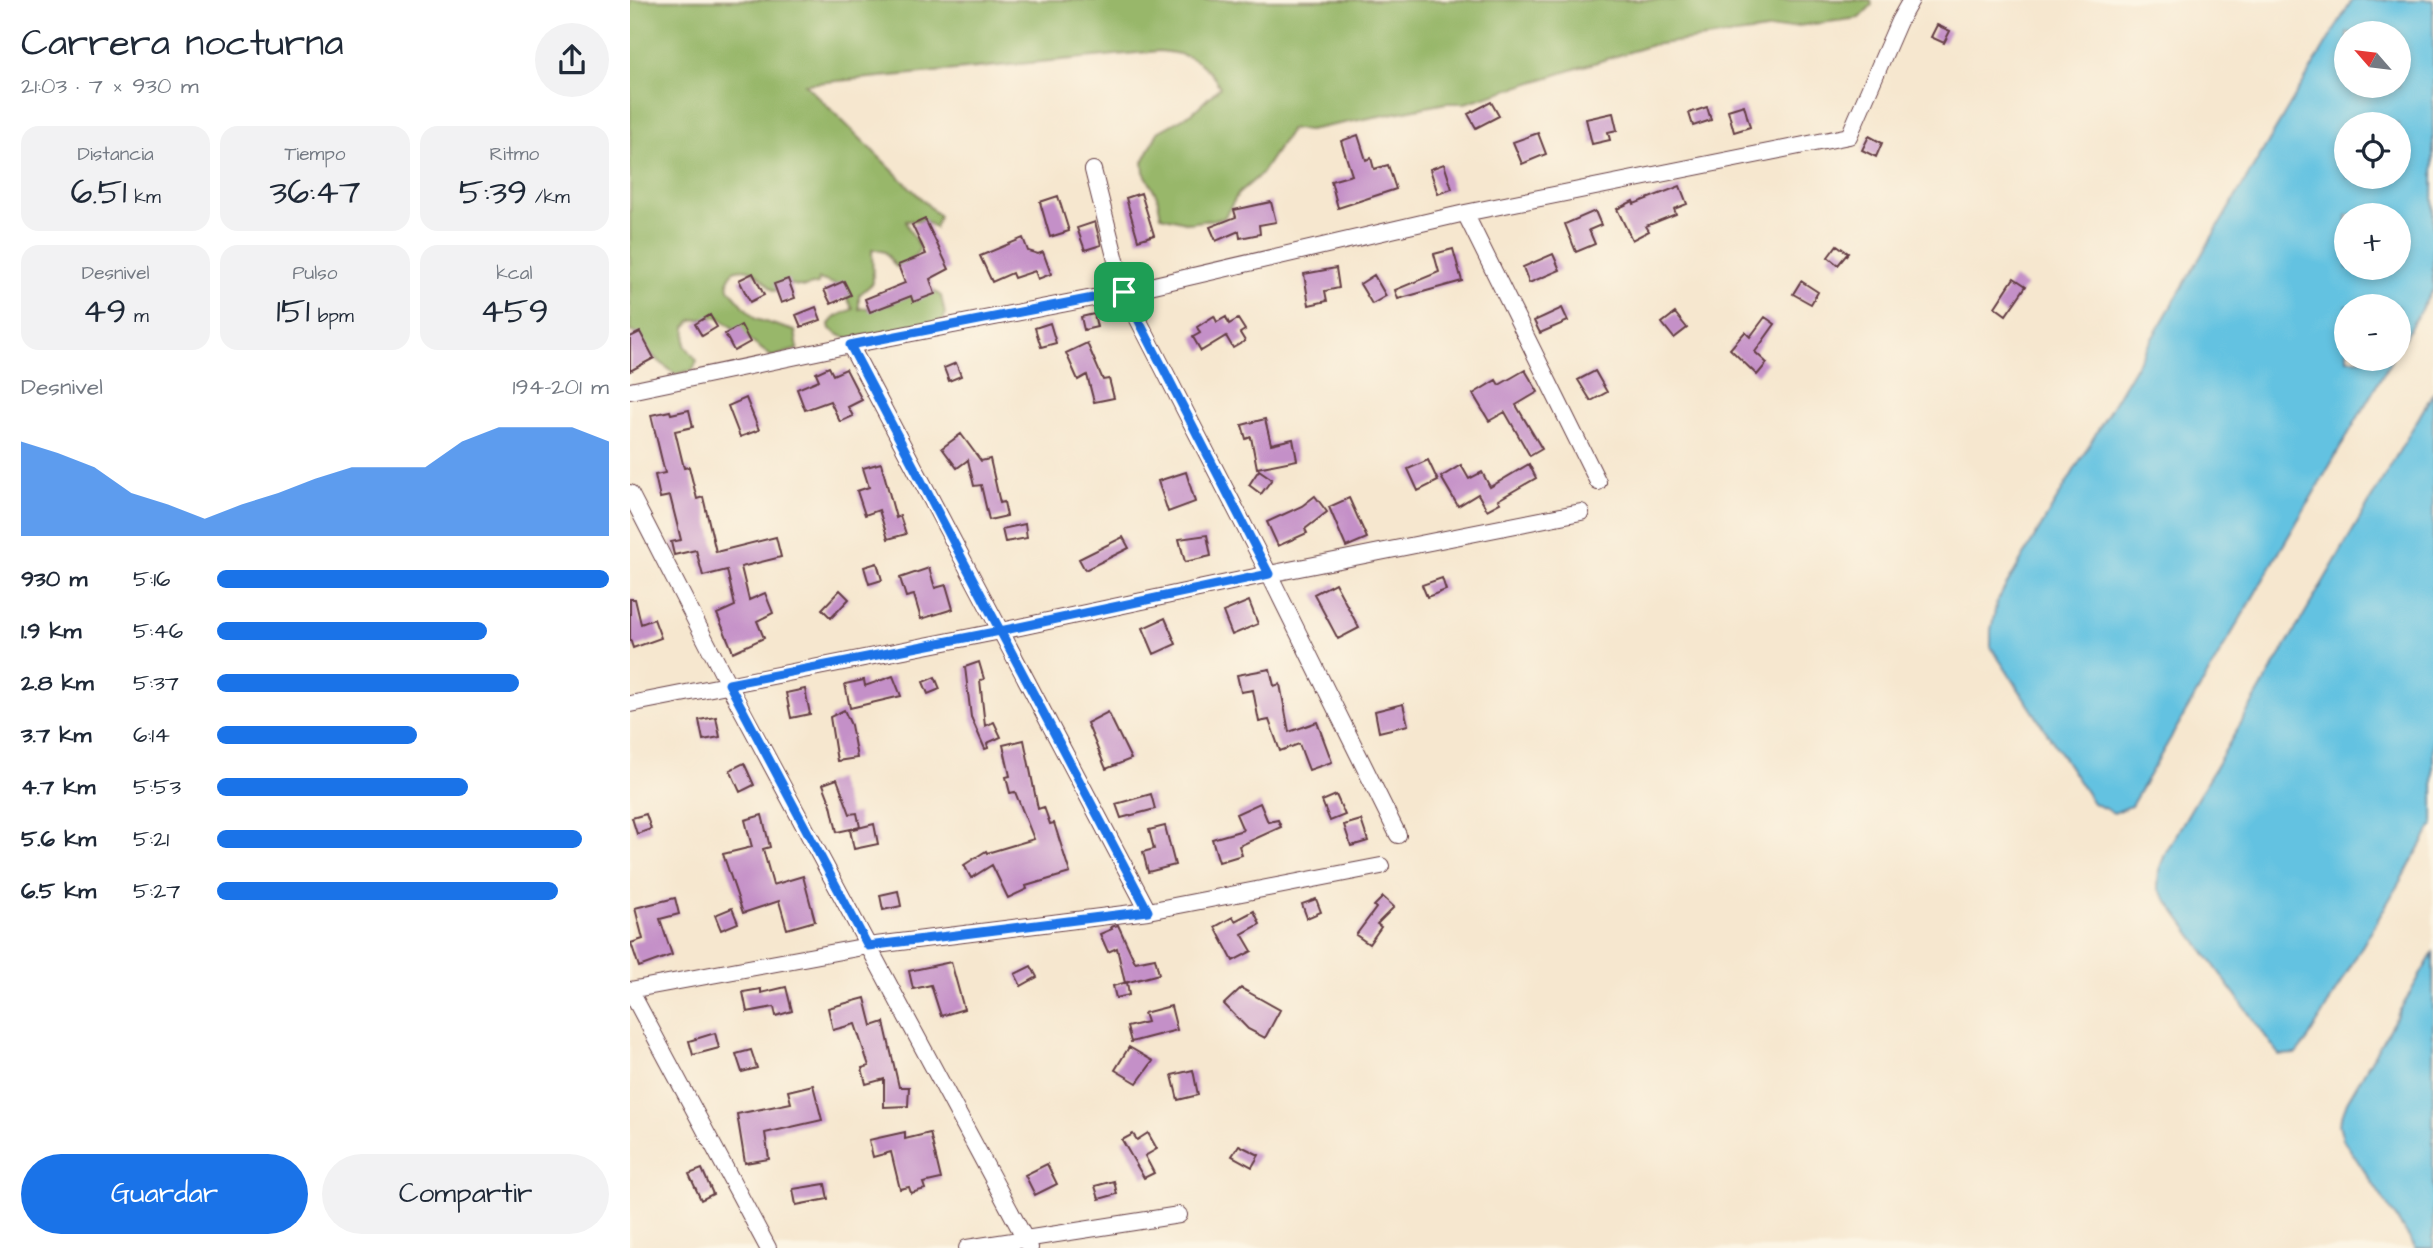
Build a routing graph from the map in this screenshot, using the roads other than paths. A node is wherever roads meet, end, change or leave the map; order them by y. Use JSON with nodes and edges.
{"nodes":[{"id":1,"x":1910,"y":0,"type":"edge"},
{"id":2,"x":1093,"y":170,"type":"dead end"},
{"id":3,"x":1465,"y":214,"type":"junction"},
{"id":4,"x":1124,"y":292,"type":"junction"},
{"id":5,"x":850,"y":345,"type":"junction"},
{"id":6,"x":630,"y":391,"type":"edge"},
{"id":7,"x":1598,"y":482,"type":"dead end"},
{"id":8,"x":630,"y":493,"type":"edge"},
{"id":9,"x":1581,"y":512,"type":"dead end"},
{"id":10,"x":1269,"y":574,"type":"junction"},
{"id":11,"x":1000,"y":631,"type":"junction"},
{"id":12,"x":729,"y":684,"type":"junction"},
{"id":13,"x":630,"y":704,"type":"edge"},
{"id":14,"x":1398,"y":835,"type":"dead end"},
{"id":15,"x":1381,"y":866,"type":"dead end"},
{"id":16,"x":1148,"y":911,"type":"junction"},
{"id":17,"x":868,"y":946,"type":"junction"},
{"id":18,"x":630,"y":990,"type":"edge"},
{"id":19,"x":1179,"y":1214,"type":"dead end"},
{"id":20,"x":1028,"y":1244,"type":"edge"},
{"id":21,"x":768,"y":1248,"type":"edge"},
{"id":22,"x":967,"y":1248,"type":"edge"}],
"edges":[{"from":1,"to":3,"type":"street"},
{"from":2,"to":4,"type":"street"},
{"from":3,"to":4,"type":"street"},
{"from":3,"to":7,"type":"street"},
{"from":4,"to":5,"type":"street"},
{"from":4,"to":10,"type":"street"},
{"from":5,"to":6,"type":"street"},
{"from":5,"to":11,"type":"street"},
{"from":8,"to":12,"type":"street"},
{"from":9,"to":10,"type":"street"},
{"from":10,"to":11,"type":"street"},
{"from":10,"to":14,"type":"street"},
{"from":11,"to":12,"type":"street"},
{"from":11,"to":16,"type":"street"},
{"from":12,"to":13,"type":"street"},
{"from":12,"to":17,"type":"street"},
{"from":15,"to":16,"type":"street"},
{"from":16,"to":17,"type":"street"},
{"from":17,"to":18,"type":"street"},
{"from":17,"to":20,"type":"street"},
{"from":18,"to":21,"type":"street"},
{"from":19,"to":20,"type":"street"},
{"from":20,"to":22,"type":"street"}]}
